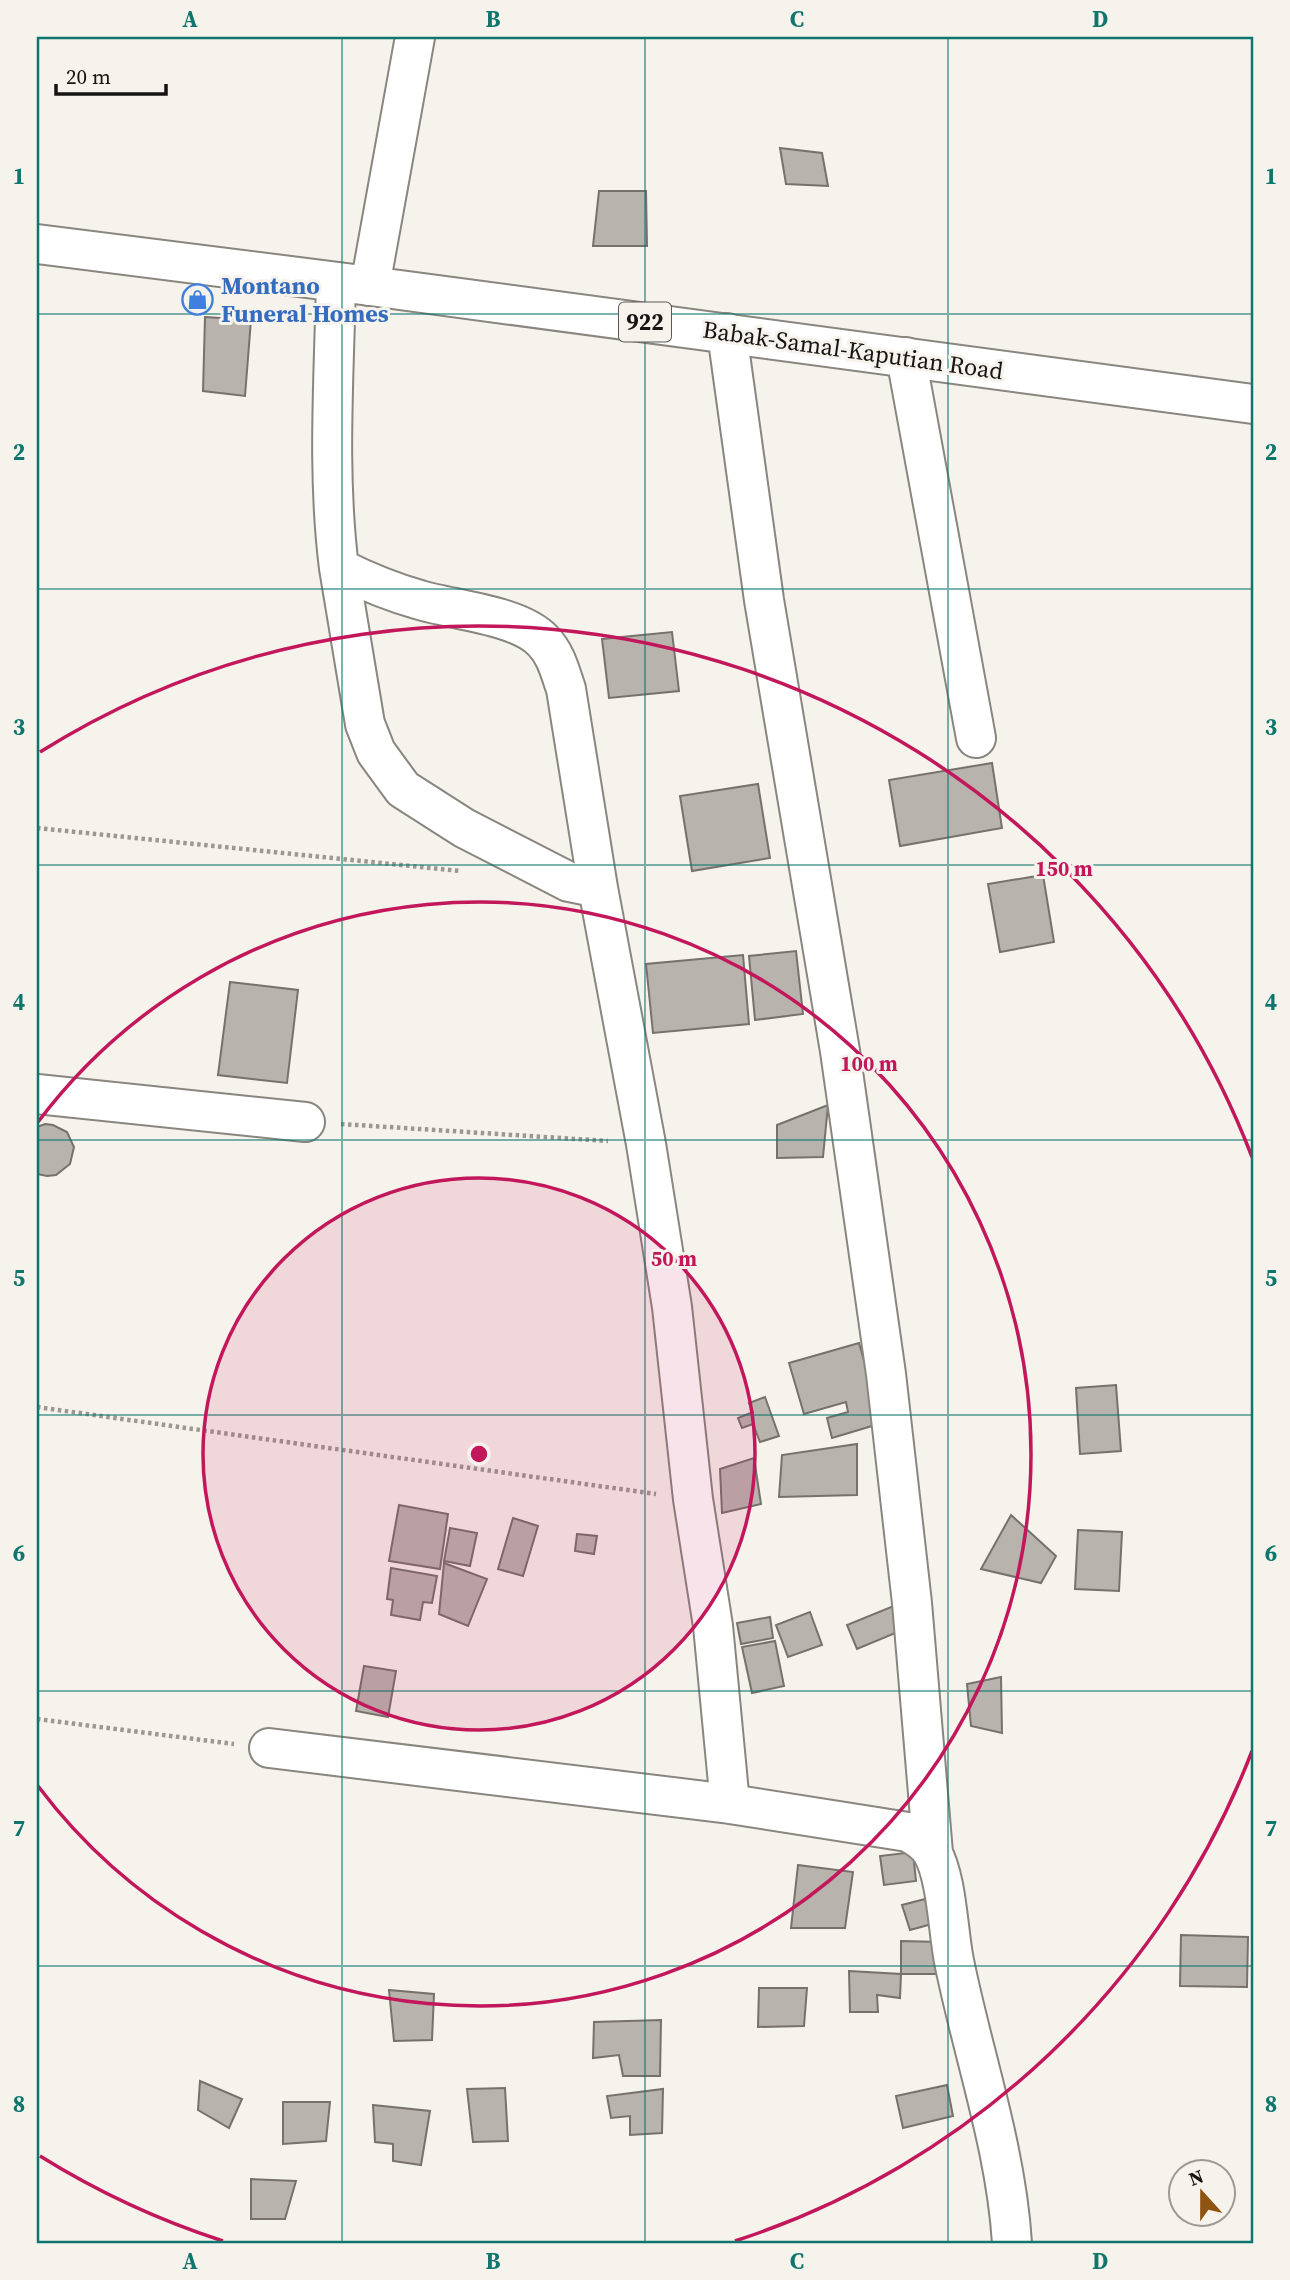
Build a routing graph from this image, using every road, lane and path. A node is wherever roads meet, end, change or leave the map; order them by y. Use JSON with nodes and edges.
{"nodes":[{"id":1,"x":415,"y":37,"type":"edge"},
{"id":2,"x":37,"y":244,"type":"edge"},
{"id":3,"x":353,"y":284,"type":"junction"},
{"id":4,"x":727,"y":333,"type":"junction"},
{"id":5,"x":906,"y":357,"type":"junction"},
{"id":6,"x":1253,"y":404,"type":"edge"},
{"id":7,"x":339,"y":568,"type":"junction"},
{"id":8,"x":976,"y":738,"type":"dead end"},
{"id":9,"x":37,"y":828,"type":"edge"},
{"id":10,"x":474,"y":873,"type":"dead end"},
{"id":11,"x":598,"y":888,"type":"junction"},
{"id":12,"x":37,"y":1094,"type":"edge"},
{"id":13,"x":305,"y":1122,"type":"joint"},
{"id":14,"x":646,"y":1144,"type":"junction"},
{"id":15,"x":37,"y":1407,"type":"edge"},
{"id":16,"x":693,"y":1499,"type":"junction"},
{"id":17,"x":37,"y":1719,"type":"edge"},
{"id":18,"x":269,"y":1748,"type":"joint"},
{"id":19,"x":730,"y":1804,"type":"junction"},
{"id":20,"x":933,"y":1853,"type":"junction"},
{"id":21,"x":1012,"y":2243,"type":"edge"}],
"edges":[{"from":1,"to":3,"type":"street"},
{"from":2,"to":3,"type":"street","name":"Babak-Samal-Kaputian Road","number":"922"},
{"from":3,"to":4,"type":"street","name":"Babak-Samal-Kaputian Road","number":"922"},
{"from":3,"to":7,"type":"street"},
{"from":4,"to":5,"type":"street","name":"Babak-Samal-Kaputian Road","number":"922"},
{"from":4,"to":20,"type":"street"},
{"from":5,"to":6,"type":"street","name":"Babak-Samal-Kaputian Road","number":"922"},
{"from":5,"to":8,"type":"street"},
{"from":7,"to":11,"type":"street"},
{"from":7,"to":11,"type":"street"},
{"from":9,"to":10,"type":"path"},
{"from":11,"to":14,"type":"street"},
{"from":12,"to":13,"type":"street"},
{"from":13,"to":14,"type":"path"},
{"from":14,"to":16,"type":"street"},
{"from":15,"to":16,"type":"path"},
{"from":16,"to":19,"type":"street"},
{"from":17,"to":18,"type":"path"},
{"from":18,"to":19,"type":"street"},
{"from":19,"to":20,"type":"street"},
{"from":20,"to":21,"type":"street"}]}
